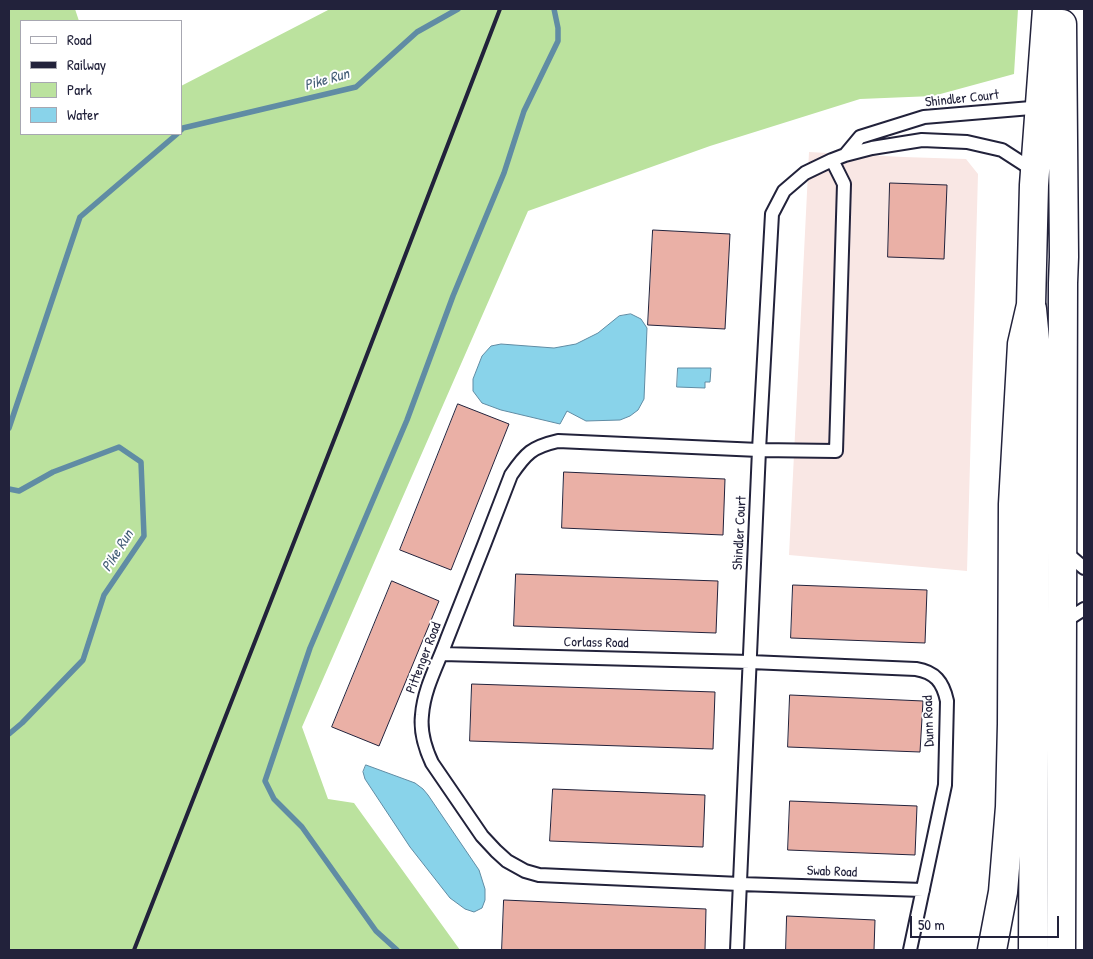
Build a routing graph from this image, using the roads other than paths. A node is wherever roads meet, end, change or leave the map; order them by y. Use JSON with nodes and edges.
{"nodes":[{"id":1,"x":1047,"y":9,"type":"edge"},
{"id":2,"x":1062,"y":9,"type":"edge"},
{"id":3,"x":1052,"y":107,"type":"junction"},
{"id":4,"x":845,"y":155,"type":"junction"},
{"id":5,"x":832,"y":160,"type":"junction"},
{"id":6,"x":1036,"y":172,"type":"junction"},
{"id":7,"x":1031,"y":305,"type":"junction"},
{"id":8,"x":759,"y":450,"type":"junction"},
{"id":9,"x":1063,"y":550,"type":"junction"},
{"id":10,"x":1084,"y":568,"type":"edge"},
{"id":11,"x":1073,"y":616,"type":"edge"},
{"id":12,"x":442,"y":654,"type":"junction"},
{"id":13,"x":750,"y":662,"type":"junction"},
{"id":14,"x":740,"y":884,"type":"junction"},
{"id":15,"x":922,"y":890,"type":"junction"},
{"id":16,"x":737,"y":950,"type":"edge"},
{"id":17,"x":910,"y":950,"type":"edge"},
{"id":18,"x":992,"y":950,"type":"edge"},
{"id":19,"x":1033,"y":950,"type":"edge"},
{"id":20,"x":1061,"y":950,"type":"edge"}],
"edges":[{"from":1,"to":3,"type":"main road"},
{"from":2,"to":3,"type":"main road"},
{"from":3,"to":4,"type":"lane","name":"Shindler Court"},
{"from":3,"to":6,"type":"main road"},
{"from":3,"to":9,"type":"main road"},
{"from":4,"to":5,"type":"lane","name":"Shindler Court"},
{"from":4,"to":6,"type":"lane","name":"Shindler Court"},
{"from":5,"to":8,"type":"lane","name":"Shindler Court"},
{"from":5,"to":8,"type":"lane","name":"Pittenger Road"},
{"from":6,"to":7,"type":"main road"},
{"from":7,"to":18,"type":"main road"},
{"from":7,"to":19,"type":"main road"},
{"from":8,"to":12,"type":"lane","name":"Pittenger Road"},
{"from":8,"to":13,"type":"lane","name":"Shindler Court"},
{"from":9,"to":10,"type":"lane"},
{"from":9,"to":11,"type":"main road"},
{"from":11,"to":20,"type":"main road"},
{"from":12,"to":13,"type":"lane","name":"Corlass Road"},
{"from":12,"to":14,"type":"lane","name":"Pittenger Road"},
{"from":13,"to":14,"type":"lane","name":"Shindler Court"},
{"from":13,"to":15,"type":"lane","name":"Dunn Road"},
{"from":14,"to":15,"type":"lane","name":"Swab Road"},
{"from":14,"to":16,"type":"lane","name":"Shindler Court"},
{"from":15,"to":17,"type":"lane","name":"Dunn Road"}]}
